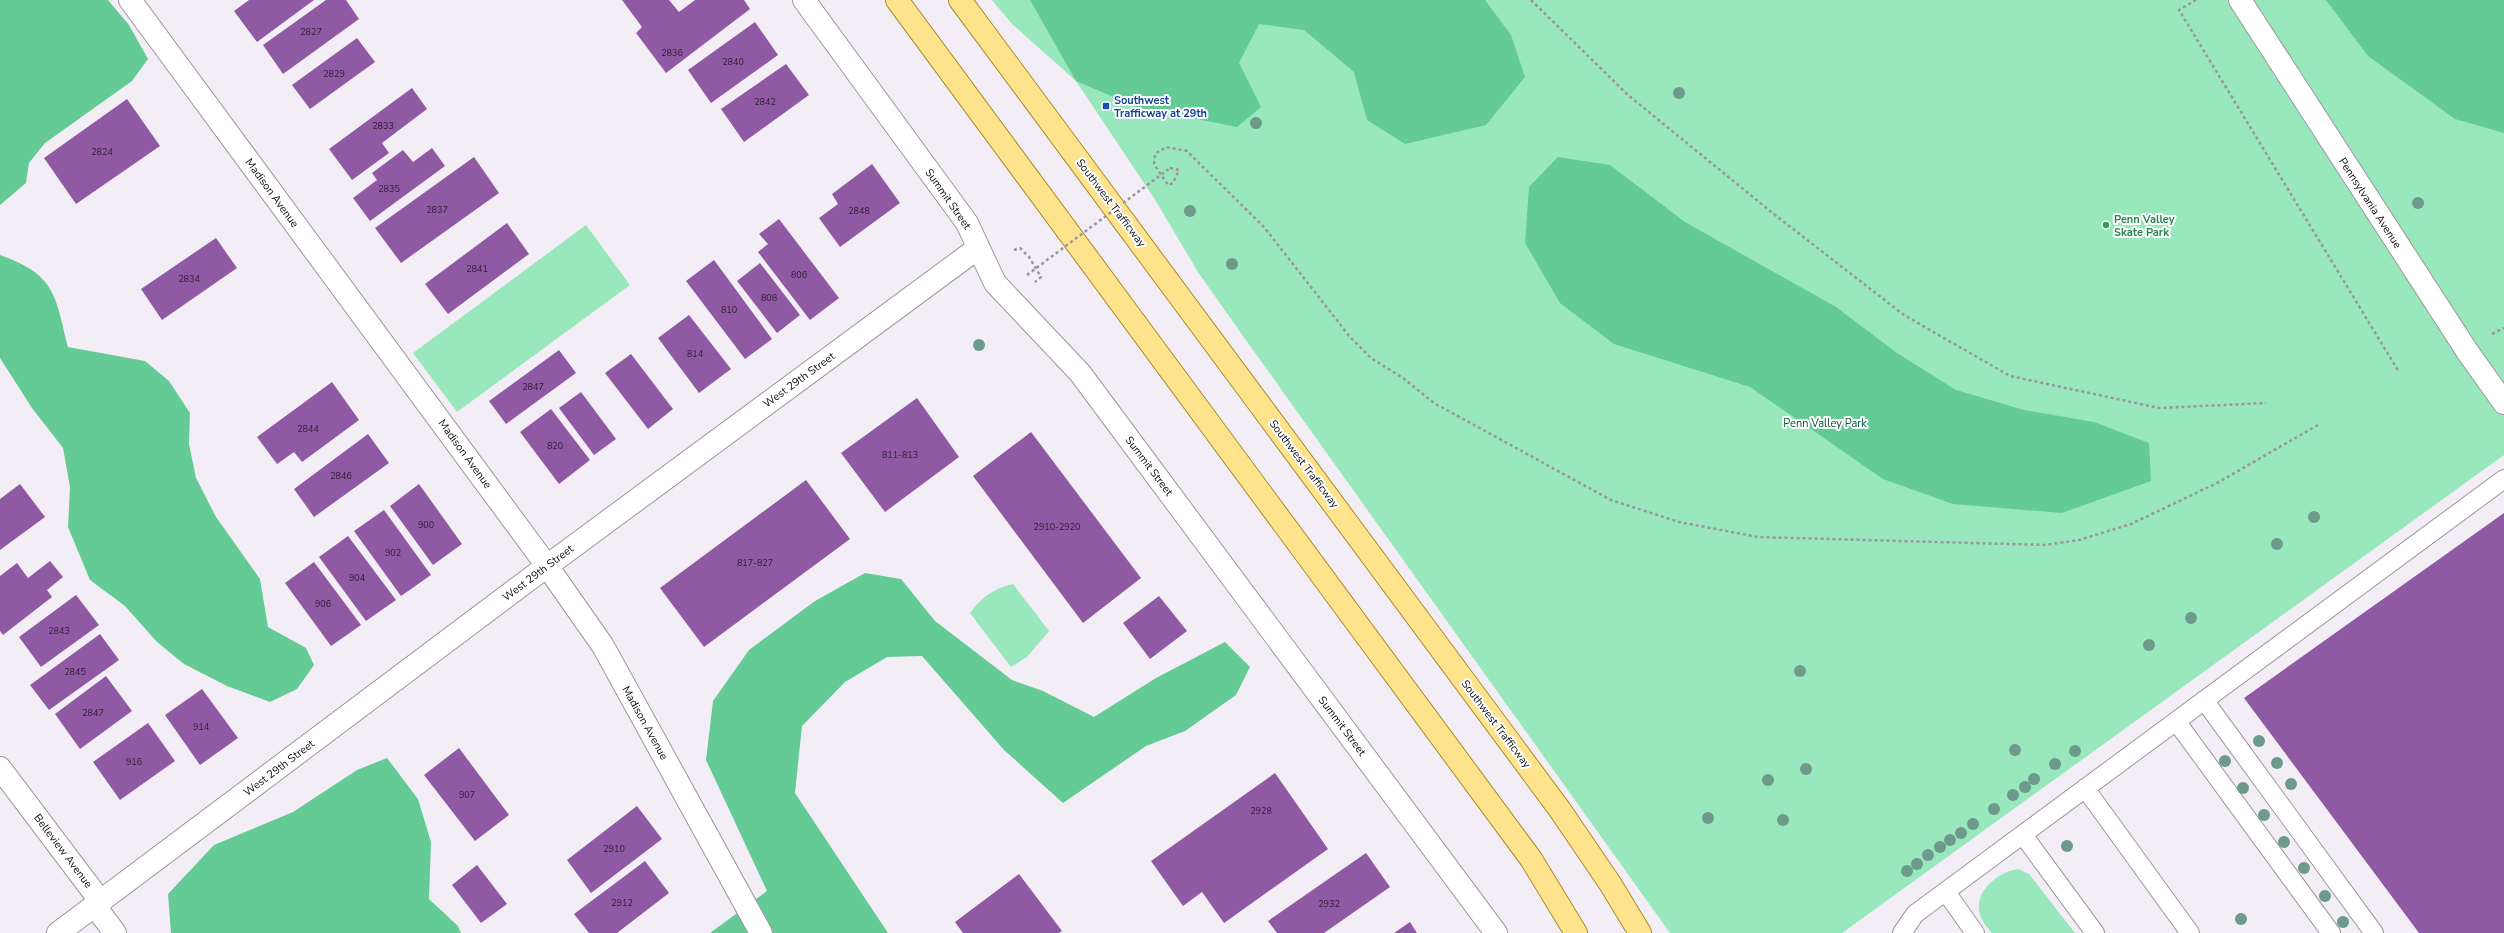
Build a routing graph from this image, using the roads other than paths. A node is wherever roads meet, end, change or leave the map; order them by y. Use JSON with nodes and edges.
{"nodes":[{"id":1,"x":130,"y":0,"type":"edge"},
{"id":2,"x":804,"y":0,"type":"edge"},
{"id":3,"x":897,"y":0,"type":"edge"},
{"id":4,"x":960,"y":0,"type":"edge"},
{"id":5,"x":2240,"y":0,"type":"edge"},
{"id":6,"x":978,"y":248,"type":"junction"},
{"id":7,"x":2504,"y":403,"type":"edge"},
{"id":8,"x":2504,"y":479,"type":"edge"},
{"id":9,"x":547,"y":566,"type":"junction"},
{"id":10,"x":2204,"y":700,"type":"junction"},
{"id":11,"x":2176,"y":721,"type":"junction"},
{"id":12,"x":0,"y":768,"type":"edge"},
{"id":13,"x":2085,"y":788,"type":"junction"},
{"id":14,"x":2023,"y":835,"type":"junction"},
{"id":15,"x":1946,"y":892,"type":"junction"},
{"id":16,"x":98,"y":904,"type":"junction"},
{"id":17,"x":58,"y":933,"type":"edge"},
{"id":18,"x":115,"y":933,"type":"edge"},
{"id":19,"x":761,"y":933,"type":"edge"},
{"id":20,"x":1496,"y":933,"type":"edge"},
{"id":21,"x":1576,"y":933,"type":"edge"},
{"id":22,"x":1640,"y":933,"type":"edge"},
{"id":23,"x":1902,"y":933,"type":"edge"},
{"id":24,"x":1975,"y":933,"type":"edge"},
{"id":25,"x":2095,"y":933,"type":"edge"},
{"id":26,"x":2190,"y":933,"type":"edge"},
{"id":27,"x":2332,"y":933,"type":"edge"},
{"id":28,"x":2374,"y":933,"type":"edge"}],
"edges":[{"from":1,"to":9,"type":"street","name":"Madison Avenue"},
{"from":2,"to":6,"type":"street","name":"Summit Street"},
{"from":3,"to":21,"type":"main road"},
{"from":4,"to":22,"type":"main road","name":"Southwest Trafficway"},
{"from":5,"to":7,"type":"street","name":"Pennsylvania Avenue"},
{"from":6,"to":9,"type":"street","name":"West 29th Street"},
{"from":6,"to":20,"type":"street","name":"Summit Street"},
{"from":8,"to":10,"type":"lane"},
{"from":9,"to":16,"type":"street","name":"West 29th Street"},
{"from":9,"to":19,"type":"street","name":"Madison Avenue"},
{"from":10,"to":11,"type":"lane"},
{"from":10,"to":28,"type":"lane"},
{"from":11,"to":13,"type":"lane"},
{"from":11,"to":27,"type":"lane"},
{"from":12,"to":16,"type":"street","name":"Belleview Avenue"},
{"from":13,"to":14,"type":"lane"},
{"from":13,"to":26,"type":"lane"},
{"from":14,"to":15,"type":"lane"},
{"from":14,"to":25,"type":"lane"},
{"from":15,"to":23,"type":"lane"},
{"from":15,"to":24,"type":"lane"},
{"from":16,"to":17,"type":"street","name":"West 29th Street"},
{"from":16,"to":18,"type":"street","name":"Belleview Avenue"}]}
